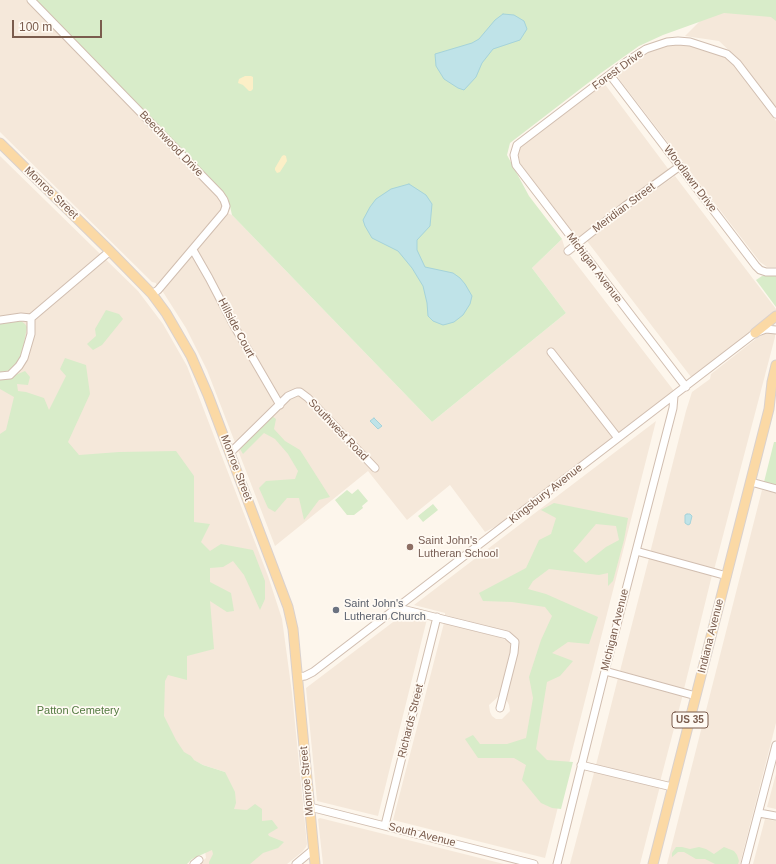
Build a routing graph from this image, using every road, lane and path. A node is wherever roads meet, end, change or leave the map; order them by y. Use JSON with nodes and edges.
{"nodes":[{"id":1,"x":31,"y":0,"type":"edge"},
{"id":2,"x":610,"y":75,"type":"junction"},
{"id":3,"x":776,"y":114,"type":"edge"},
{"id":4,"x":0,"y":143,"type":"edge"},
{"id":5,"x":517,"y":145,"type":"joint"},
{"id":6,"x":680,"y":166,"type":"junction"},
{"id":7,"x":576,"y":245,"type":"junction"},
{"id":8,"x":193,"y":250,"type":"junction"},
{"id":9,"x":110,"y":251,"type":"junction"},
{"id":10,"x":568,"y":251,"type":"dead end"},
{"id":11,"x":776,"y":272,"type":"edge"},
{"id":12,"x":152,"y":294,"type":"junction"},
{"id":13,"x":776,"y":316,"type":"edge"},
{"id":14,"x":31,"y":318,"type":"junction"},
{"id":15,"x":0,"y":320,"type":"edge"},
{"id":16,"x":776,"y":330,"type":"edge"},
{"id":17,"x":756,"y":333,"type":"junction"},
{"id":18,"x":551,"y":352,"type":"dead end"},
{"id":19,"x":776,"y":365,"type":"edge"},
{"id":20,"x":0,"y":376,"type":"edge"},
{"id":21,"x":686,"y":387,"type":"junction"},
{"id":22,"x":776,"y":392,"type":"edge"},
{"id":23,"x":674,"y":396,"type":"junction"},
{"id":24,"x":280,"y":405,"type":"junction"},
{"id":25,"x":769,"y":408,"type":"junction"},
{"id":26,"x":618,"y":438,"type":"junction"},
{"id":27,"x":230,"y":453,"type":"junction"},
{"id":28,"x":375,"y":468,"type":"dead end"},
{"id":29,"x":751,"y":482,"type":"junction"},
{"id":30,"x":776,"y":489,"type":"edge"},
{"id":31,"x":636,"y":551,"type":"junction"},
{"id":32,"x":727,"y":576,"type":"junction"},
{"id":33,"x":398,"y":608,"type":"junction"},
{"id":34,"x":437,"y":617,"type":"junction"},
{"id":35,"x":604,"y":671,"type":"junction"},
{"id":36,"x":298,"y":677,"type":"junction"},
{"id":37,"x":696,"y":696,"type":"junction"},
{"id":38,"x":500,"y":708,"type":"dead end"},
{"id":39,"x":776,"y":745,"type":"edge"},
{"id":40,"x":581,"y":765,"type":"junction"},
{"id":41,"x":672,"y":787,"type":"junction"},
{"id":42,"x":310,"y":807,"type":"junction"},
{"id":43,"x":759,"y":813,"type":"junction"},
{"id":44,"x":776,"y":816,"type":"edge"},
{"id":45,"x":385,"y":825,"type":"junction"},
{"id":46,"x":314,"y":849,"type":"junction"},
{"id":47,"x":296,"y":864,"type":"edge"},
{"id":48,"x":315,"y":864,"type":"edge"},
{"id":49,"x":534,"y":864,"type":"edge"},
{"id":50,"x":557,"y":864,"type":"edge"},
{"id":51,"x":653,"y":864,"type":"edge"},
{"id":52,"x":745,"y":864,"type":"edge"}],
"edges":[{"from":1,"to":8,"type":"street","name":"Beechwood Drive"},
{"from":2,"to":3,"type":"street","name":"Forest Drive"},
{"from":2,"to":5,"type":"street","name":"Forest Drive"},
{"from":2,"to":6,"type":"street","name":"Woodlawn Drive"},
{"from":4,"to":9,"type":"main road","name":"Monroe Street"},
{"from":5,"to":7,"type":"street","name":"Michigan Avenue"},
{"from":6,"to":7,"type":"street","name":"Meridian Street"},
{"from":6,"to":11,"type":"street","name":"Woodlawn Drive"},
{"from":7,"to":10,"type":"street","name":"Meridian Street"},
{"from":7,"to":21,"type":"street","name":"Michigan Avenue"},
{"from":8,"to":12,"type":"street","name":"Beechwood Drive"},
{"from":8,"to":24,"type":"street","name":"Hillside Court"},
{"from":9,"to":12,"type":"main road","name":"Monroe Street"},
{"from":9,"to":14,"type":"street"},
{"from":12,"to":27,"type":"main road","name":"Monroe Street"},
{"from":13,"to":17,"type":"main road"},
{"from":14,"to":15,"type":"street"},
{"from":14,"to":20,"type":"street"},
{"from":16,"to":17,"type":"street","name":"Kingsbury Avenue"},
{"from":17,"to":21,"type":"street","name":"Kingsbury Avenue"},
{"from":18,"to":26,"type":"street"},
{"from":19,"to":25,"type":"main road","name":"Indiana Avenue","number":"US 35"},
{"from":21,"to":23,"type":"street","name":"Kingsbury Avenue"},
{"from":22,"to":25,"type":"main road","name":"Indiana Avenue","number":"US 35"},
{"from":23,"to":26,"type":"street","name":"Kingsbury Avenue"},
{"from":23,"to":31,"type":"street","name":"Michigan Avenue"},
{"from":24,"to":27,"type":"street","name":"Southwest Road"},
{"from":24,"to":28,"type":"street","name":"Southwest Road"},
{"from":25,"to":29,"type":"main road","name":"Indiana Avenue","number":"US 35"},
{"from":26,"to":33,"type":"street","name":"Kingsbury Avenue"},
{"from":27,"to":36,"type":"main road","name":"Monroe Street"},
{"from":29,"to":30,"type":"street"},
{"from":29,"to":32,"type":"main road","name":"Indiana Avenue","number":"US 35"},
{"from":31,"to":32,"type":"street"},
{"from":31,"to":35,"type":"street","name":"Michigan Avenue"},
{"from":32,"to":37,"type":"main road","name":"Indiana Avenue","number":"US 35"},
{"from":33,"to":34,"type":"street"},
{"from":33,"to":36,"type":"street","name":"Kingsbury Avenue"},
{"from":34,"to":38,"type":"street"},
{"from":34,"to":45,"type":"street","name":"Richards Street"},
{"from":35,"to":37,"type":"street"},
{"from":35,"to":40,"type":"street","name":"Michigan Avenue"},
{"from":36,"to":42,"type":"main road","name":"Monroe Street"},
{"from":37,"to":41,"type":"main road","name":"Indiana Avenue","number":"US 35"},
{"from":39,"to":43,"type":"street"},
{"from":40,"to":41,"type":"street"},
{"from":40,"to":50,"type":"street","name":"Michigan Avenue"},
{"from":41,"to":51,"type":"main road","name":"Indiana Avenue","number":"US 35"},
{"from":42,"to":45,"type":"street","name":"South Avenue"},
{"from":42,"to":46,"type":"main road","name":"Monroe Street"},
{"from":43,"to":44,"type":"street"},
{"from":43,"to":52,"type":"street"},
{"from":45,"to":49,"type":"street","name":"South Avenue"},
{"from":46,"to":47,"type":"street"},
{"from":46,"to":48,"type":"main road","name":"Monroe Street"}]}
